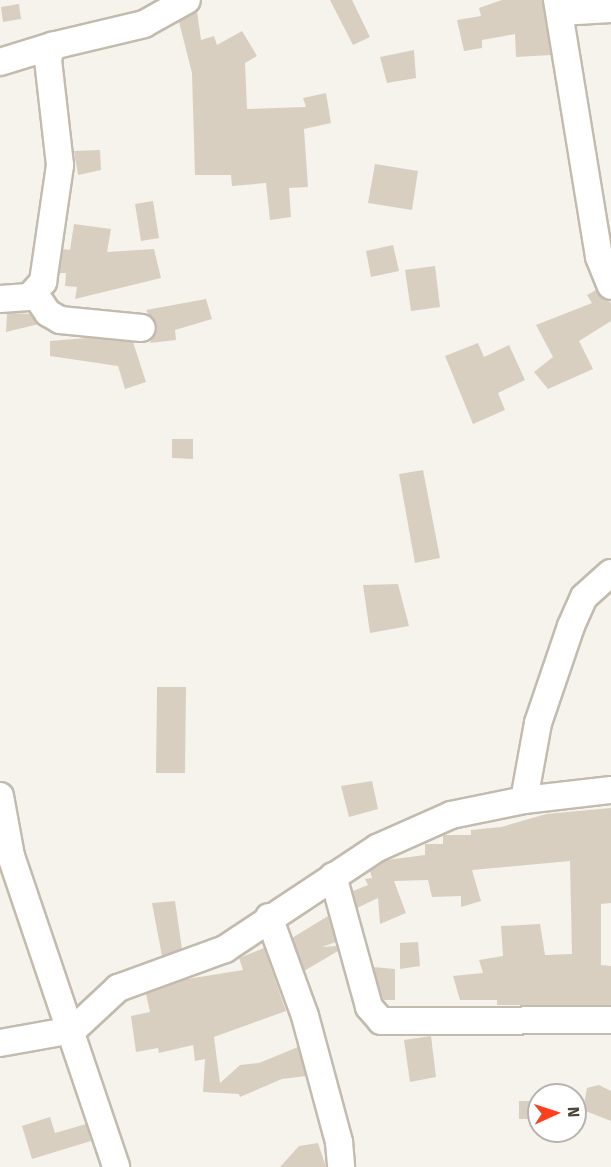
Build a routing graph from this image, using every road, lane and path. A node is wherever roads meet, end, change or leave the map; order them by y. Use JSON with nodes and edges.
{"nodes":[{"id":1,"x":187,"y":0,"type":"edge"},
{"id":2,"x":559,"y":6,"type":"edge"},
{"id":3,"x":611,"y":9,"type":"edge"},
{"id":4,"x":52,"y":46,"type":"junction"},
{"id":5,"x":0,"y":62,"type":"edge"},
{"id":6,"x":611,"y":286,"type":"edge"},
{"id":7,"x":34,"y":294,"type":"junction"},
{"id":8,"x":0,"y":299,"type":"edge"},
{"id":9,"x":142,"y":328,"type":"dead end"},
{"id":10,"x":611,"y":573,"type":"edge"},
{"id":11,"x":611,"y":790,"type":"edge"},
{"id":12,"x":0,"y":796,"type":"edge"},
{"id":13,"x":524,"y":800,"type":"junction"},
{"id":14,"x":333,"y":876,"type":"junction"},
{"id":15,"x":269,"y":917,"type":"junction"},
{"id":16,"x":611,"y":1020,"type":"edge"},
{"id":17,"x":73,"y":1030,"type":"junction"},
{"id":18,"x":0,"y":1043,"type":"edge"},
{"id":19,"x":116,"y":1167,"type":"edge"},
{"id":20,"x":340,"y":1167,"type":"edge"}],
"edges":[{"from":1,"to":4,"type":"street"},
{"from":2,"to":3,"type":"street"},
{"from":2,"to":6,"type":"street"},
{"from":4,"to":5,"type":"street"},
{"from":4,"to":7,"type":"street"},
{"from":7,"to":8,"type":"street"},
{"from":7,"to":9,"type":"street"},
{"from":10,"to":13,"type":"street"},
{"from":11,"to":13,"type":"street"},
{"from":12,"to":17,"type":"street"},
{"from":13,"to":14,"type":"street"},
{"from":14,"to":15,"type":"street"},
{"from":14,"to":16,"type":"street"},
{"from":15,"to":17,"type":"street"},
{"from":15,"to":20,"type":"street"},
{"from":17,"to":18,"type":"street"},
{"from":17,"to":19,"type":"street"}]}
